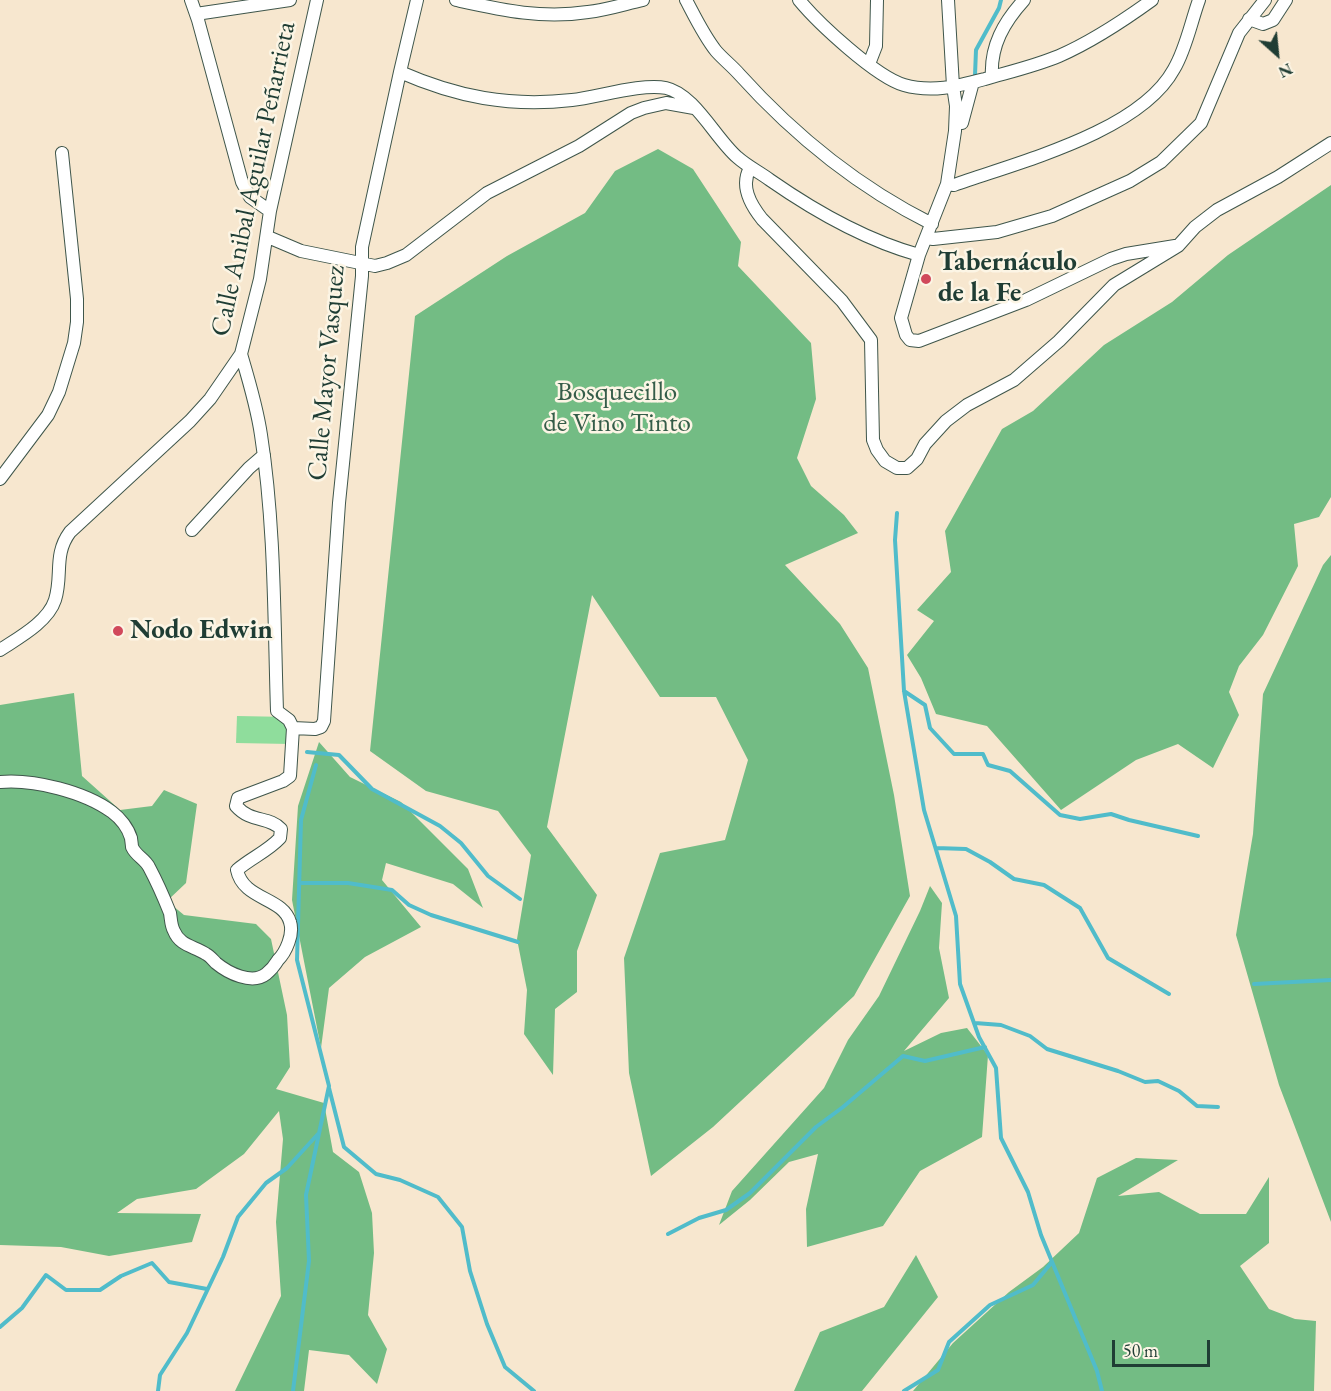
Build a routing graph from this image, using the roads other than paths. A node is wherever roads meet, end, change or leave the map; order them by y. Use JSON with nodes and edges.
{"nodes":[{"id":1,"x":191,"y":0,"type":"edge"},
{"id":2,"x":290,"y":0,"type":"edge"},
{"id":3,"x":317,"y":0,"type":"edge"},
{"id":4,"x":417,"y":0,"type":"edge"},
{"id":5,"x":456,"y":0,"type":"edge"},
{"id":6,"x":643,"y":0,"type":"edge"},
{"id":7,"x":686,"y":0,"type":"edge"},
{"id":8,"x":799,"y":0,"type":"edge"},
{"id":9,"x":877,"y":0,"type":"edge"},
{"id":10,"x":948,"y":0,"type":"edge"},
{"id":11,"x":1024,"y":0,"type":"edge"},
{"id":12,"x":1152,"y":0,"type":"edge"},
{"id":13,"x":1199,"y":0,"type":"edge"},
{"id":14,"x":1264,"y":0,"type":"edge"},
{"id":15,"x":1286,"y":0,"type":"edge"},
{"id":16,"x":196,"y":14,"type":"junction"},
{"id":17,"x":1249,"y":19,"type":"junction"},
{"id":18,"x":869,"y":64,"type":"junction"},
{"id":19,"x":400,"y":72,"type":"junction"},
{"id":20,"x":992,"y":77,"type":"junction"},
{"id":21,"x":973,"y":82,"type":"junction"},
{"id":22,"x":953,"y":86,"type":"junction"},
{"id":23,"x":694,"y":108,"type":"junction"},
{"id":24,"x":1331,"y":143,"type":"edge"},
{"id":25,"x":62,"y":153,"type":"dead end"},
{"id":26,"x":750,"y":168,"type":"junction"},
{"id":27,"x":951,"y":185,"type":"junction"},
{"id":28,"x":270,"y":211,"type":"junction"},
{"id":29,"x":932,"y":224,"type":"junction"},
{"id":30,"x":268,"y":237,"type":"junction"},
{"id":31,"x":930,"y":238,"type":"junction"},
{"id":32,"x":1178,"y":246,"type":"junction"},
{"id":33,"x":919,"y":255,"type":"junction"},
{"id":34,"x":362,"y":264,"type":"junction"},
{"id":35,"x":910,"y":338,"type":"junction"},
{"id":36,"x":241,"y":354,"type":"junction"},
{"id":37,"x":264,"y":455,"type":"junction"},
{"id":38,"x":0,"y":479,"type":"edge"},
{"id":39,"x":192,"y":530,"type":"dead end"},
{"id":40,"x":0,"y":650,"type":"edge"},
{"id":41,"x":293,"y":728,"type":"junction"},
{"id":42,"x":0,"y":782,"type":"edge"}],
"edges":[{"from":1,"to":16,"type":"street"},
{"from":2,"to":16,"type":"street"},
{"from":3,"to":28,"type":"street","name":"Calle Anibal Aguilar Peñarrieta"},
{"from":4,"to":19,"type":"street","name":"Calle Mayor Vasquez"},
{"from":5,"to":6,"type":"street"},
{"from":7,"to":29,"type":"street"},
{"from":8,"to":18,"type":"street"},
{"from":9,"to":18,"type":"street"},
{"from":10,"to":22,"type":"street"},
{"from":11,"to":20,"type":"street"},
{"from":12,"to":20,"type":"street"},
{"from":13,"to":27,"type":"street"},
{"from":14,"to":17,"type":"street"},
{"from":15,"to":17,"type":"street"},
{"from":16,"to":28,"type":"street"},
{"from":17,"to":31,"type":"street"},
{"from":18,"to":22,"type":"street"},
{"from":19,"to":23,"type":"street"},
{"from":19,"to":34,"type":"street","name":"Calle Mayor Vasquez"},
{"from":20,"to":21,"type":"street"},
{"from":21,"to":22,"type":"street"},
{"from":21,"to":27,"type":"street"},
{"from":22,"to":27,"type":"street"},
{"from":23,"to":26,"type":"street"},
{"from":23,"to":34,"type":"street"},
{"from":24,"to":32,"type":"street"},
{"from":25,"to":38,"type":"street"},
{"from":26,"to":32,"type":"street"},
{"from":26,"to":33,"type":"street"},
{"from":27,"to":29,"type":"street"},
{"from":27,"to":31,"type":"street"},
{"from":28,"to":30,"type":"street","name":"Calle Anibal Aguilar Peñarrieta"},
{"from":29,"to":31,"type":"street"},
{"from":30,"to":34,"type":"street"},
{"from":30,"to":36,"type":"street","name":"Calle Anibal Aguilar Peñarrieta"},
{"from":31,"to":33,"type":"street"},
{"from":31,"to":35,"type":"street"},
{"from":32,"to":35,"type":"street"},
{"from":33,"to":35,"type":"street"},
{"from":34,"to":41,"type":"street","name":"Calle Mayor Vasquez"},
{"from":36,"to":37,"type":"street"},
{"from":36,"to":40,"type":"street","name":"Calle Anibal Aguilar Peñarrieta"},
{"from":37,"to":39,"type":"street"},
{"from":37,"to":41,"type":"street"},
{"from":41,"to":42,"type":"street"}]}
